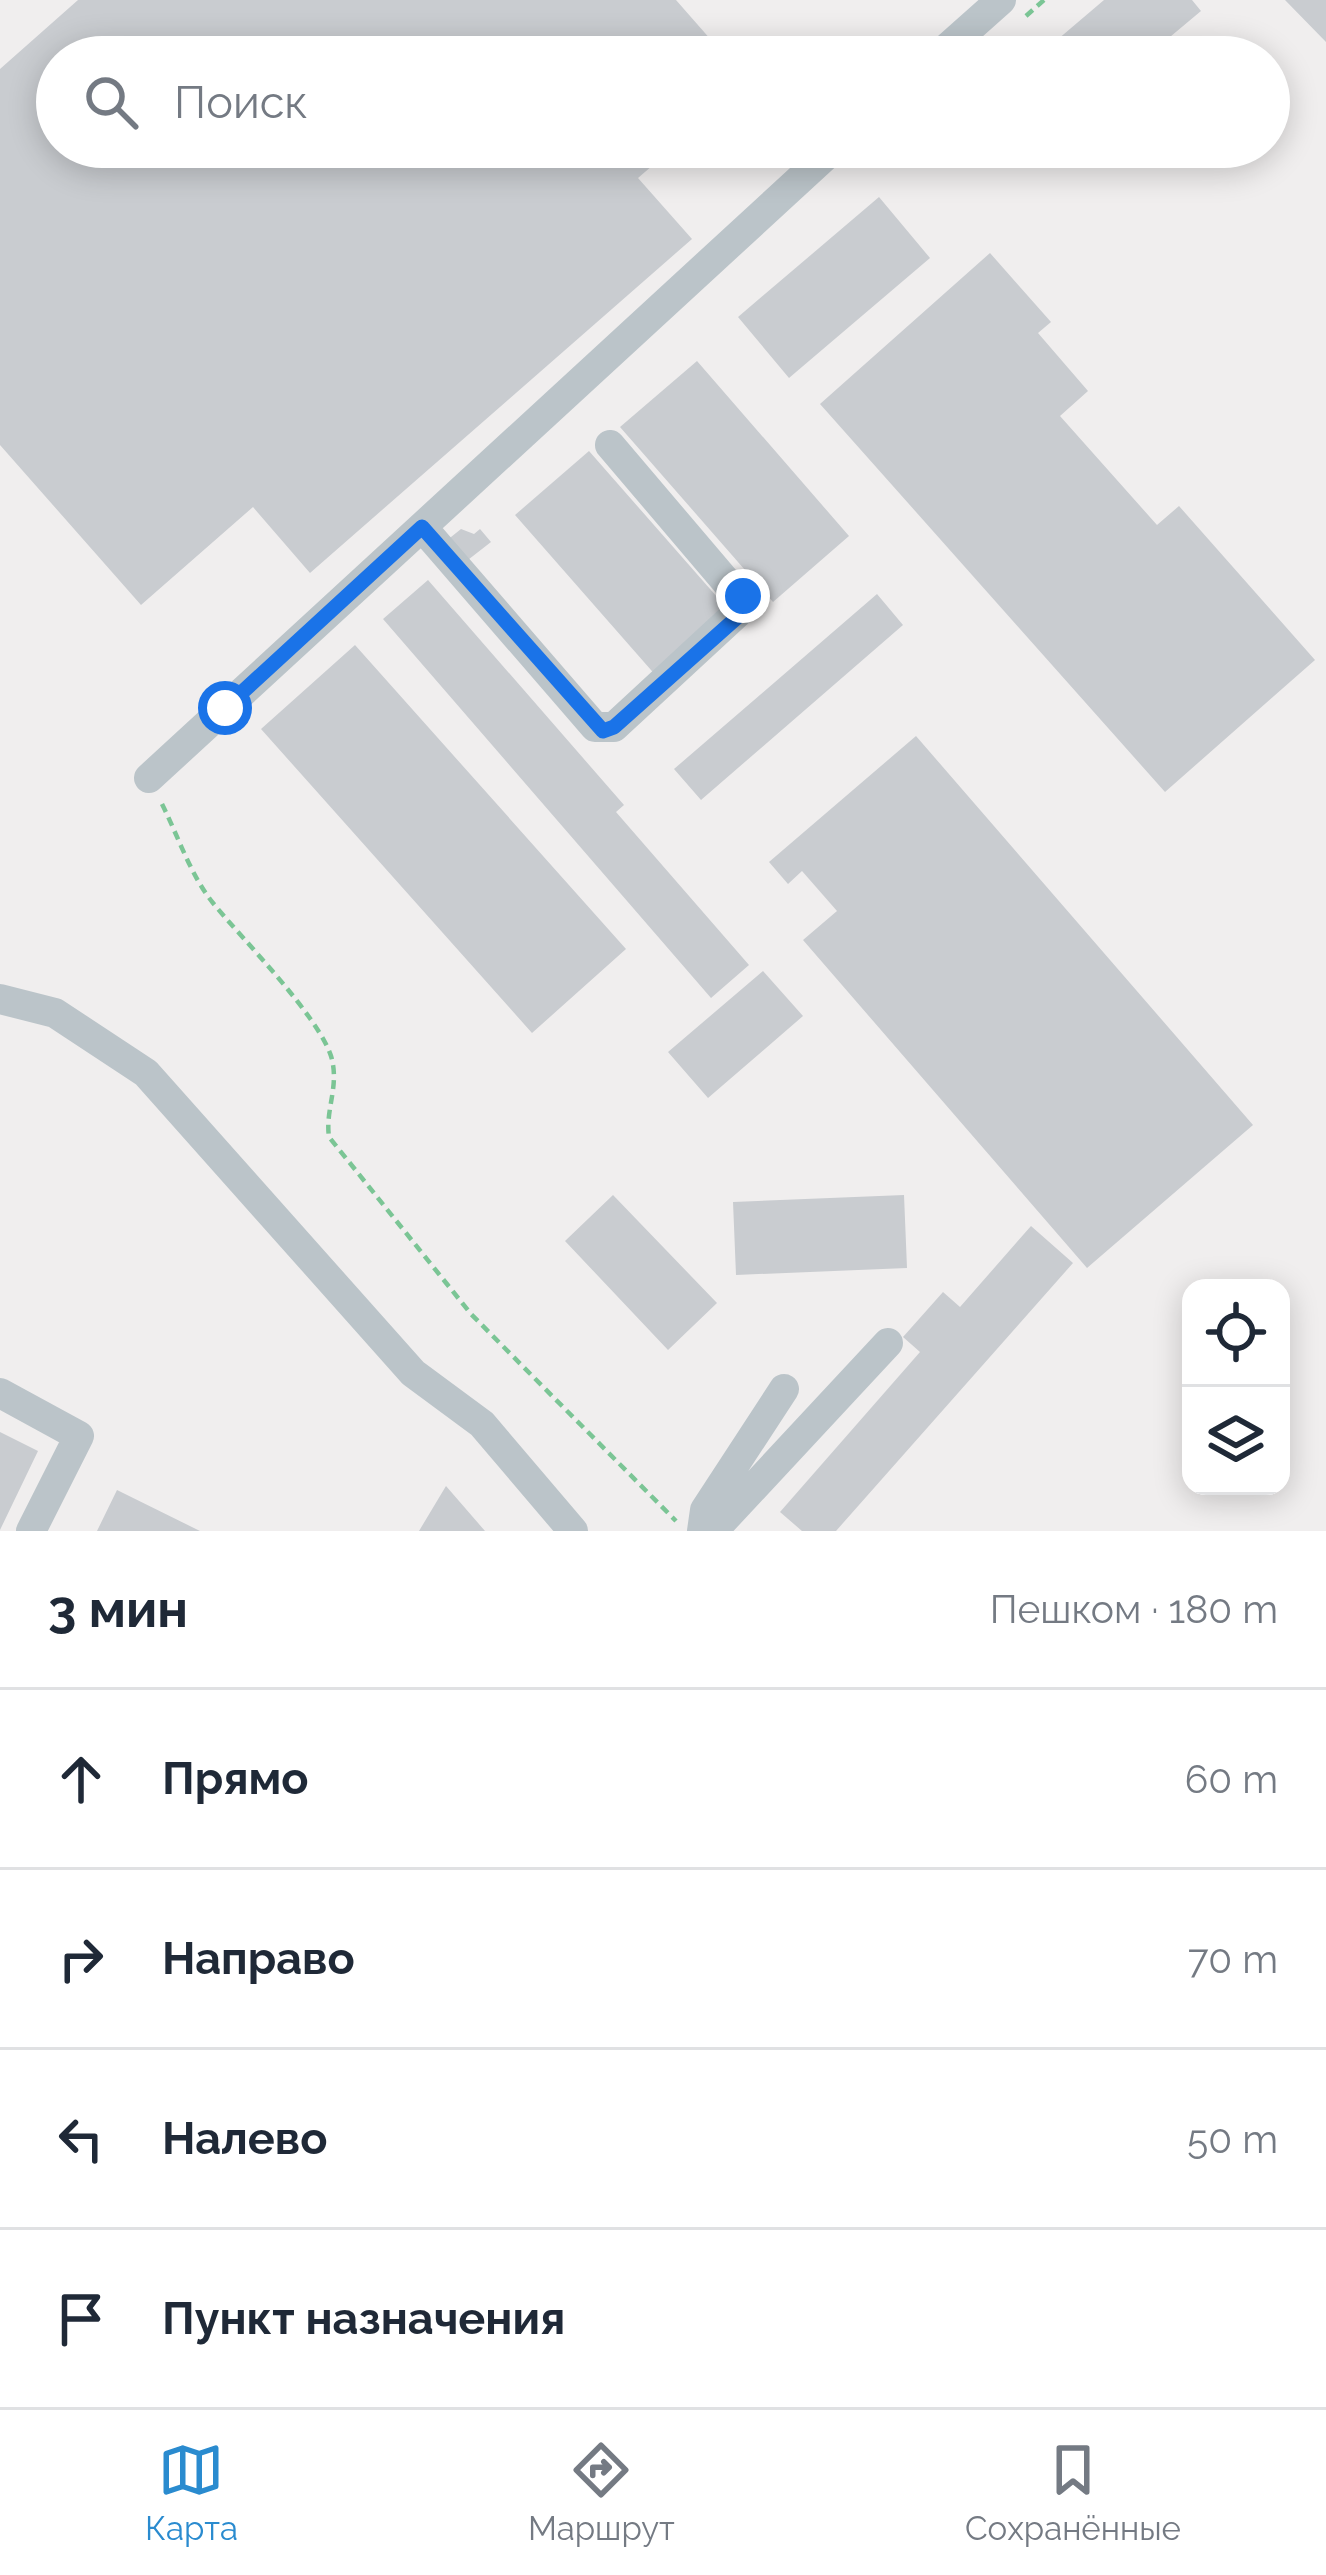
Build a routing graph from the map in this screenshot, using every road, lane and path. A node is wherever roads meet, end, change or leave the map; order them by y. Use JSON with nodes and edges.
{"nodes":[{"id":1,"x":1001,"y":0,"type":"edge"},
{"id":2,"x":961,"y":36,"type":"edge"},
{"id":3,"x":812,"y":168,"type":"edge"},
{"id":4,"x":610,"y":445,"type":"dead end"},
{"id":5,"x":422,"y":527,"type":"junction"},
{"id":6,"x":149,"y":778,"type":"joint"},
{"id":7,"x":0,"y":999,"type":"edge"},
{"id":8,"x":888,"y":1342,"type":"dead end"},
{"id":9,"x":784,"y":1390,"type":"dead end"},
{"id":10,"x":0,"y":1393,"type":"edge"},
{"id":11,"x":31,"y":1531,"type":"edge"},
{"id":12,"x":573,"y":1531,"type":"edge"},
{"id":13,"x":686,"y":1531,"type":"edge"},
{"id":14,"x":702,"y":1531,"type":"edge"},
{"id":15,"x":713,"y":1531,"type":"edge"}],
"edges":[{"from":1,"to":2,"type":"street"},
{"from":3,"to":5,"type":"street"},
{"from":4,"to":5,"type":"street"},
{"from":5,"to":6,"type":"street"},
{"from":6,"to":13,"type":"path"},
{"from":7,"to":12,"type":"street"},
{"from":8,"to":15,"type":"street"},
{"from":9,"to":14,"type":"street"},
{"from":10,"to":11,"type":"street"}]}
